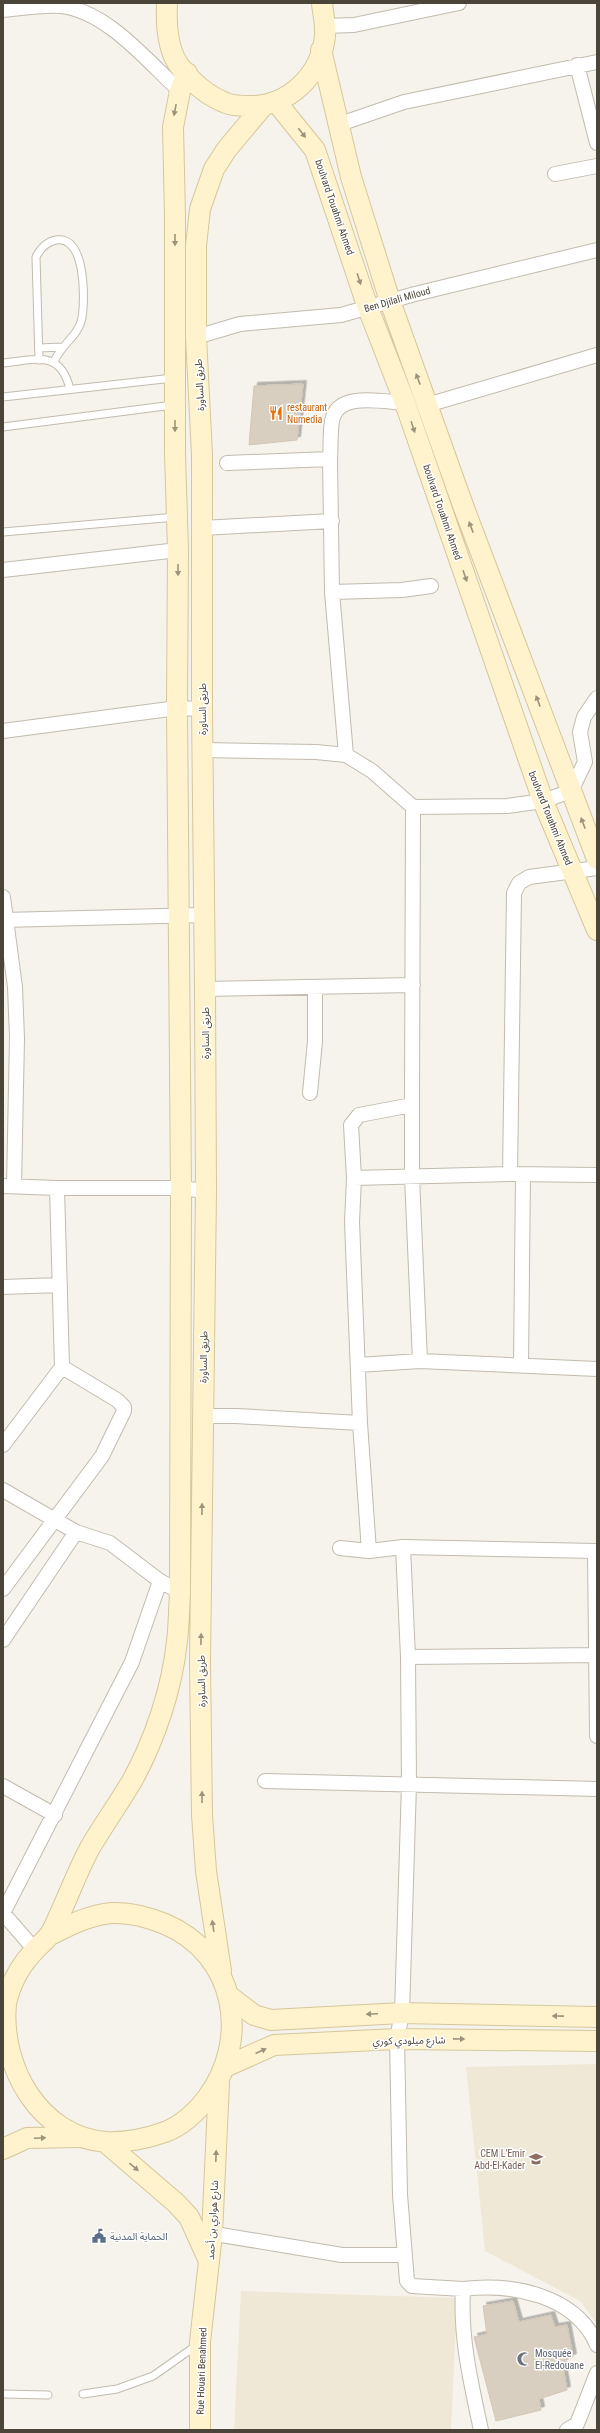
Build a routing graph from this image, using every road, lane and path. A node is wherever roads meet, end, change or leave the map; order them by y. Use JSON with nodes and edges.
{"nodes":[{"id":1,"x":167,"y":3,"type":"edge"},
{"id":2,"x":322,"y":3,"type":"edge"},
{"id":3,"x":459,"y":3,"type":"edge"},
{"id":4,"x":75,"y":6,"type":"edge"},
{"id":5,"x":3,"y":10,"type":"edge"},
{"id":6,"x":324,"y":26,"type":"junction"},
{"id":7,"x":321,"y":50,"type":"junction"},
{"id":8,"x":597,"y":62,"type":"edge"},
{"id":9,"x":577,"y":65,"type":"junction"},
{"id":10,"x":184,"y":82,"type":"junction"},
{"id":11,"x":270,"y":104,"type":"junction"},
{"id":12,"x":337,"y":125,"type":"junction"},
{"id":13,"x":597,"y":143,"type":"edge"},
{"id":14,"x":597,"y":166,"type":"edge"},
{"id":15,"x":555,"y":174,"type":"dead end"},
{"id":16,"x":175,"y":216,"type":"junction"},
{"id":17,"x":199,"y":223,"type":"junction"},
{"id":18,"x":597,"y":250,"type":"edge"},
{"id":19,"x":390,"y":301,"type":"junction"},
{"id":20,"x":368,"y":308,"type":"junction"},
{"id":21,"x":196,"y":337,"type":"junction"},
{"id":22,"x":62,"y":347,"type":"junction"},
{"id":23,"x":39,"y":348,"type":"junction"},
{"id":24,"x":597,"y":356,"type":"edge"},
{"id":25,"x":39,"y":360,"type":"junction"},
{"id":26,"x":54,"y":362,"type":"junction"},
{"id":27,"x":3,"y":363,"type":"edge"},
{"id":28,"x":175,"y":378,"type":"junction"},
{"id":29,"x":70,"y":389,"type":"junction"},
{"id":30,"x":3,"y":397,"type":"edge"},
{"id":31,"x":405,"y":403,"type":"junction"},
{"id":32,"x":175,"y":405,"type":"junction"},
{"id":33,"x":427,"y":405,"type":"junction"},
{"id":34,"x":3,"y":427,"type":"edge"},
{"id":35,"x":175,"y":454,"type":"junction"},
{"id":36,"x":202,"y":455,"type":"junction"},
{"id":37,"x":330,"y":458,"type":"junction"},
{"id":38,"x":227,"y":463,"type":"dead end"},
{"id":39,"x":177,"y":516,"type":"junction"},
{"id":40,"x":332,"y":521,"type":"junction"},
{"id":41,"x":202,"y":528,"type":"junction"},
{"id":42,"x":3,"y":532,"type":"edge"},
{"id":43,"x":178,"y":550,"type":"junction"},
{"id":44,"x":3,"y":570,"type":"edge"},
{"id":45,"x":430,"y":586,"type":"dead end"},
{"id":46,"x":332,"y":592,"type":"junction"},
{"id":47,"x":597,"y":698,"type":"edge"},
{"id":48,"x":177,"y":708,"type":"junction"},
{"id":49,"x":202,"y":708,"type":"junction"},
{"id":50,"x":3,"y":731,"type":"edge"},
{"id":51,"x":202,"y":750,"type":"junction"},
{"id":52,"x":346,"y":755,"type":"junction"},
{"id":53,"x":571,"y":791,"type":"junction"},
{"id":54,"x":543,"y":801,"type":"junction"},
{"id":55,"x":413,"y":807,"type":"junction"},
{"id":56,"x":597,"y":859,"type":"edge"},
{"id":57,"x":597,"y":868,"type":"edge"},
{"id":58,"x":574,"y":873,"type":"junction"},
{"id":59,"x":3,"y":897,"type":"edge"},
{"id":60,"x":178,"y":914,"type":"junction"},
{"id":61,"x":204,"y":914,"type":"junction"},
{"id":62,"x":4,"y":919,"type":"edge"},
{"id":63,"x":597,"y":930,"type":"edge"},
{"id":64,"x":7,"y":955,"type":"edge"},
{"id":65,"x":413,"y":985,"type":"junction"},
{"id":66,"x":315,"y":988,"type":"junction"},
{"id":67,"x":205,"y":989,"type":"junction"},
{"id":68,"x":310,"y":1093,"type":"dead end"},
{"id":69,"x":412,"y":1105,"type":"junction"},
{"id":70,"x":517,"y":1175,"type":"junction"},
{"id":71,"x":597,"y":1175,"type":"edge"},
{"id":72,"x":412,"y":1177,"type":"junction"},
{"id":73,"x":354,"y":1178,"type":"junction"},
{"id":74,"x":9,"y":1186,"type":"edge"},
{"id":75,"x":57,"y":1188,"type":"junction"},
{"id":76,"x":181,"y":1188,"type":"junction"},
{"id":77,"x":206,"y":1191,"type":"junction"},
{"id":78,"x":60,"y":1285,"type":"junction"},
{"id":79,"x":3,"y":1287,"type":"edge"},
{"id":80,"x":420,"y":1361,"type":"junction"},
{"id":81,"x":358,"y":1365,"type":"junction"},
{"id":82,"x":521,"y":1365,"type":"junction"},
{"id":83,"x":62,"y":1367,"type":"junction"},
{"id":84,"x":597,"y":1369,"type":"edge"},
{"id":85,"x":203,"y":1416,"type":"junction"},
{"id":86,"x":360,"y":1423,"type":"junction"},
{"id":87,"x":3,"y":1445,"type":"edge"},
{"id":88,"x":3,"y":1490,"type":"edge"},
{"id":89,"x":55,"y":1521,"type":"junction"},
{"id":90,"x":76,"y":1532,"type":"junction"},
{"id":91,"x":340,"y":1548,"type":"dead end"},
{"id":92,"x":403,"y":1548,"type":"junction"},
{"id":93,"x":370,"y":1551,"type":"junction"},
{"id":94,"x":596,"y":1551,"type":"edge"},
{"id":95,"x":160,"y":1581,"type":"junction"},
{"id":96,"x":3,"y":1589,"type":"edge"},
{"id":97,"x":180,"y":1592,"type":"junction"},
{"id":98,"x":3,"y":1640,"type":"edge"},
{"id":99,"x":596,"y":1654,"type":"junction"},
{"id":100,"x":408,"y":1657,"type":"junction"},
{"id":101,"x":597,"y":1736,"type":"edge"},
{"id":102,"x":265,"y":1781,"type":"dead end"},
{"id":103,"x":409,"y":1784,"type":"junction"},
{"id":104,"x":3,"y":1786,"type":"edge"},
{"id":105,"x":597,"y":1789,"type":"edge"},
{"id":106,"x":55,"y":1815,"type":"junction"},
{"id":107,"x":3,"y":1913,"type":"edge"},
{"id":108,"x":50,"y":1935,"type":"junction"},
{"id":109,"x":35,"y":1950,"type":"junction"},
{"id":110,"x":225,"y":1987,"type":"junction"},
{"id":111,"x":4,"y":2008,"type":"edge"},
{"id":112,"x":402,"y":2013,"type":"junction"},
{"id":113,"x":597,"y":2017,"type":"edge"},
{"id":114,"x":396,"y":2039,"type":"junction"},
{"id":115,"x":597,"y":2041,"type":"edge"},
{"id":116,"x":222,"y":2075,"type":"junction"},
{"id":117,"x":81,"y":2136,"type":"junction"},
{"id":118,"x":105,"y":2142,"type":"junction"},
{"id":119,"x":3,"y":2149,"type":"edge"},
{"id":120,"x":205,"y":2233,"type":"junction"},
{"id":121,"x":405,"y":2255,"type":"junction"},
{"id":122,"x":210,"y":2264,"type":"joint"},
{"id":123,"x":463,"y":2289,"type":"junction"},
{"id":124,"x":200,"y":2342,"type":"junction"},
{"id":125,"x":597,"y":2345,"type":"edge"},
{"id":126,"x":597,"y":2373,"type":"edge"},
{"id":127,"x":3,"y":2394,"type":"edge"},
{"id":128,"x":83,"y":2394,"type":"dead end"},
{"id":129,"x":48,"y":2395,"type":"dead end"},
{"id":130,"x":200,"y":2430,"type":"edge"},
{"id":131,"x":481,"y":2430,"type":"edge"},
{"id":132,"x":567,"y":2430,"type":"edge"}],
"edges":[{"from":1,"to":10,"type":"main road"},
{"from":2,"to":6,"type":"main road"},
{"from":3,"to":6,"type":"street"},
{"from":4,"to":5,"type":"street"},
{"from":4,"to":10,"type":"street"},
{"from":6,"to":7,"type":"main road"},
{"from":7,"to":11,"type":"main road","name":"طريق الساورة"},
{"from":7,"to":12,"type":"main road","name":"boulvard Touahmi Ahmed"},
{"from":8,"to":9,"type":"street"},
{"from":9,"to":12,"type":"street"},
{"from":9,"to":13,"type":"street"},
{"from":10,"to":11,"type":"main road"},
{"from":10,"to":16,"type":"main road","one_way":true},
{"from":11,"to":17,"type":"main road","name":"طريق الساورة"},
{"from":11,"to":20,"type":"main road","name":"boulvard Touahmi Ahmed","one_way":true},
{"from":12,"to":19,"type":"main road","name":"boulvard Touahmi Ahmed"},
{"from":14,"to":15,"type":"street"},
{"from":16,"to":17,"type":"main road"},
{"from":16,"to":28,"type":"main road","one_way":true},
{"from":17,"to":21,"type":"main road","name":"طريق الساورة"},
{"from":18,"to":19,"type":"street","name":"Ben Djilali Miloud"},
{"from":19,"to":20,"type":"street","name":"Ben Djilali Miloud"},
{"from":33,"to":19,"type":"main road","name":"boulvard Touahmi Ahmed","one_way":true},
{"from":20,"to":21,"type":"street","name":"Ben Djilali Miloud"},
{"from":20,"to":31,"type":"main road","name":"boulvard Touahmi Ahmed"},
{"from":21,"to":36,"type":"main road","name":"طريق الساورة"},
{"from":22,"to":23,"type":"lane"},
{"from":22,"to":23,"type":"lane"},
{"from":22,"to":26,"type":"lane"},
{"from":23,"to":25,"type":"lane"},
{"from":24,"to":33,"type":"street"},
{"from":25,"to":26,"type":"lane"},
{"from":25,"to":27,"type":"lane"},
{"from":26,"to":29,"type":"lane"},
{"from":28,"to":29,"type":"lane"},
{"from":28,"to":32,"type":"main road"},
{"from":29,"to":30,"type":"lane"},
{"from":31,"to":37,"type":"street"},
{"from":31,"to":54,"type":"main road","name":"boulvard Touahmi Ahmed","one_way":true},
{"from":32,"to":34,"type":"lane"},
{"from":32,"to":35,"type":"main road","one_way":true},
{"from":53,"to":33,"type":"main road","name":"boulvard Touahmi Ahmed","one_way":true},
{"from":35,"to":36,"type":"main road"},
{"from":35,"to":39,"type":"main road"},
{"from":36,"to":41,"type":"main road","name":"طريق الساورة"},
{"from":37,"to":38,"type":"street"},
{"from":37,"to":40,"type":"street"},
{"from":39,"to":42,"type":"lane"},
{"from":39,"to":43,"type":"main road"},
{"from":40,"to":41,"type":"street"},
{"from":40,"to":46,"type":"street"},
{"from":41,"to":49,"type":"main road","name":"طريق الساورة"},
{"from":43,"to":44,"type":"street"},
{"from":43,"to":48,"type":"main road","one_way":true},
{"from":45,"to":46,"type":"street"},
{"from":46,"to":52,"type":"street"},
{"from":47,"to":53,"type":"street"},
{"from":48,"to":49,"type":"street"},
{"from":48,"to":50,"type":"street"},
{"from":48,"to":60,"type":"main road"},
{"from":49,"to":51,"type":"main road","name":"طريق الساورة"},
{"from":51,"to":52,"type":"street"},
{"from":51,"to":61,"type":"main road","name":"طريق الساورة"},
{"from":52,"to":55,"type":"street"},
{"from":53,"to":54,"type":"street"},
{"from":56,"to":53,"type":"main road","name":"boulvard Touahmi Ahmed","one_way":true},
{"from":54,"to":55,"type":"street"},
{"from":54,"to":58,"type":"main road","name":"boulvard Touahmi Ahmed"},
{"from":55,"to":65,"type":"street"},
{"from":57,"to":58,"type":"street"},
{"from":58,"to":63,"type":"main road","name":"boulvard Touahmi Ahmed"},
{"from":58,"to":70,"type":"street"},
{"from":59,"to":62,"type":"street"},
{"from":60,"to":61,"type":"street"},
{"from":60,"to":62,"type":"street"},
{"from":60,"to":76,"type":"main road"},
{"from":61,"to":67,"type":"main road","name":"طريق الساورة"},
{"from":62,"to":64,"type":"street"},
{"from":64,"to":74,"type":"street"},
{"from":65,"to":66,"type":"street"},
{"from":65,"to":69,"type":"street"},
{"from":66,"to":67,"type":"street"},
{"from":66,"to":68,"type":"street"},
{"from":67,"to":77,"type":"main road","name":"طريق الساورة"},
{"from":69,"to":72,"type":"street"},
{"from":69,"to":73,"type":"street"},
{"from":70,"to":71,"type":"street"},
{"from":70,"to":72,"type":"street"},
{"from":70,"to":82,"type":"street"},
{"from":72,"to":73,"type":"street"},
{"from":72,"to":80,"type":"street"},
{"from":73,"to":81,"type":"street"},
{"from":74,"to":75,"type":"street"},
{"from":75,"to":76,"type":"street"},
{"from":75,"to":78,"type":"street"},
{"from":76,"to":77,"type":"street"},
{"from":76,"to":97,"type":"main road"},
{"from":77,"to":85,"type":"main road","name":"طريق الساورة"},
{"from":78,"to":79,"type":"street"},
{"from":78,"to":83,"type":"street"},
{"from":80,"to":81,"type":"street"},
{"from":80,"to":82,"type":"street"},
{"from":81,"to":86,"type":"street"},
{"from":82,"to":84,"type":"street"},
{"from":83,"to":87,"type":"street"},
{"from":83,"to":89,"type":"street"},
{"from":85,"to":86,"type":"street"},
{"from":110,"to":85,"type":"main road","name":"طريق الساورة","one_way":true},
{"from":86,"to":93,"type":"street"},
{"from":88,"to":89,"type":"street"},
{"from":89,"to":90,"type":"street"},
{"from":89,"to":96,"type":"street"},
{"from":90,"to":95,"type":"street"},
{"from":90,"to":98,"type":"street"},
{"from":91,"to":93,"type":"street"},
{"from":92,"to":93,"type":"street"},
{"from":92,"to":94,"type":"street"},
{"from":92,"to":100,"type":"street"},
{"from":94,"to":99,"type":"street"},
{"from":95,"to":97,"type":"street"},
{"from":95,"to":106,"type":"street"},
{"from":97,"to":108,"type":"main road"},
{"from":99,"to":100,"type":"street"},
{"from":99,"to":101,"type":"street"},
{"from":100,"to":103,"type":"street"},
{"from":102,"to":103,"type":"street"},
{"from":103,"to":105,"type":"street"},
{"from":103,"to":112,"type":"street"},
{"from":104,"to":106,"type":"street"},
{"from":106,"to":107,"type":"street"},
{"from":107,"to":109,"type":"street"},
{"from":108,"to":109,"type":"main road"},
{"from":108,"to":110,"type":"main road"},
{"from":109,"to":111,"type":"main road"},
{"from":112,"to":110,"type":"main road","one_way":true},
{"from":110,"to":116,"type":"main road","name":"طريق الساورة"},
{"from":111,"to":117,"type":"main road"},
{"from":113,"to":112,"type":"main road","one_way":true},
{"from":112,"to":114,"type":"street"},
{"from":114,"to":115,"type":"main road","name":"شارع ميلودي كوري","one_way":true},
{"from":116,"to":114,"type":"main road","name":"شارع ميلودي كوري","one_way":true},
{"from":114,"to":121,"type":"street"},
{"from":116,"to":118,"type":"main road"},
{"from":120,"to":116,"type":"main road","name":"شارع هواري بن أحمد","one_way":true},
{"from":117,"to":118,"type":"main road"},
{"from":119,"to":117,"type":"main road","one_way":true},
{"from":118,"to":120,"type":"main road","name":"شارع هواري بن أحمد","one_way":true},
{"from":120,"to":121,"type":"street"},
{"from":120,"to":122,"type":"main road","name":"شارع هواري بن أحمد"},
{"from":121,"to":123,"type":"street"},
{"from":122,"to":124,"type":"main road","name":"Rue Houari Benahmed"},
{"from":123,"to":125,"type":"street"},
{"from":123,"to":131,"type":"street"},
{"from":124,"to":128,"type":"lane"},
{"from":124,"to":130,"type":"main road","name":"Rue Houari Benahmed"},
{"from":126,"to":132,"type":"street"},
{"from":127,"to":129,"type":"lane"}]}
